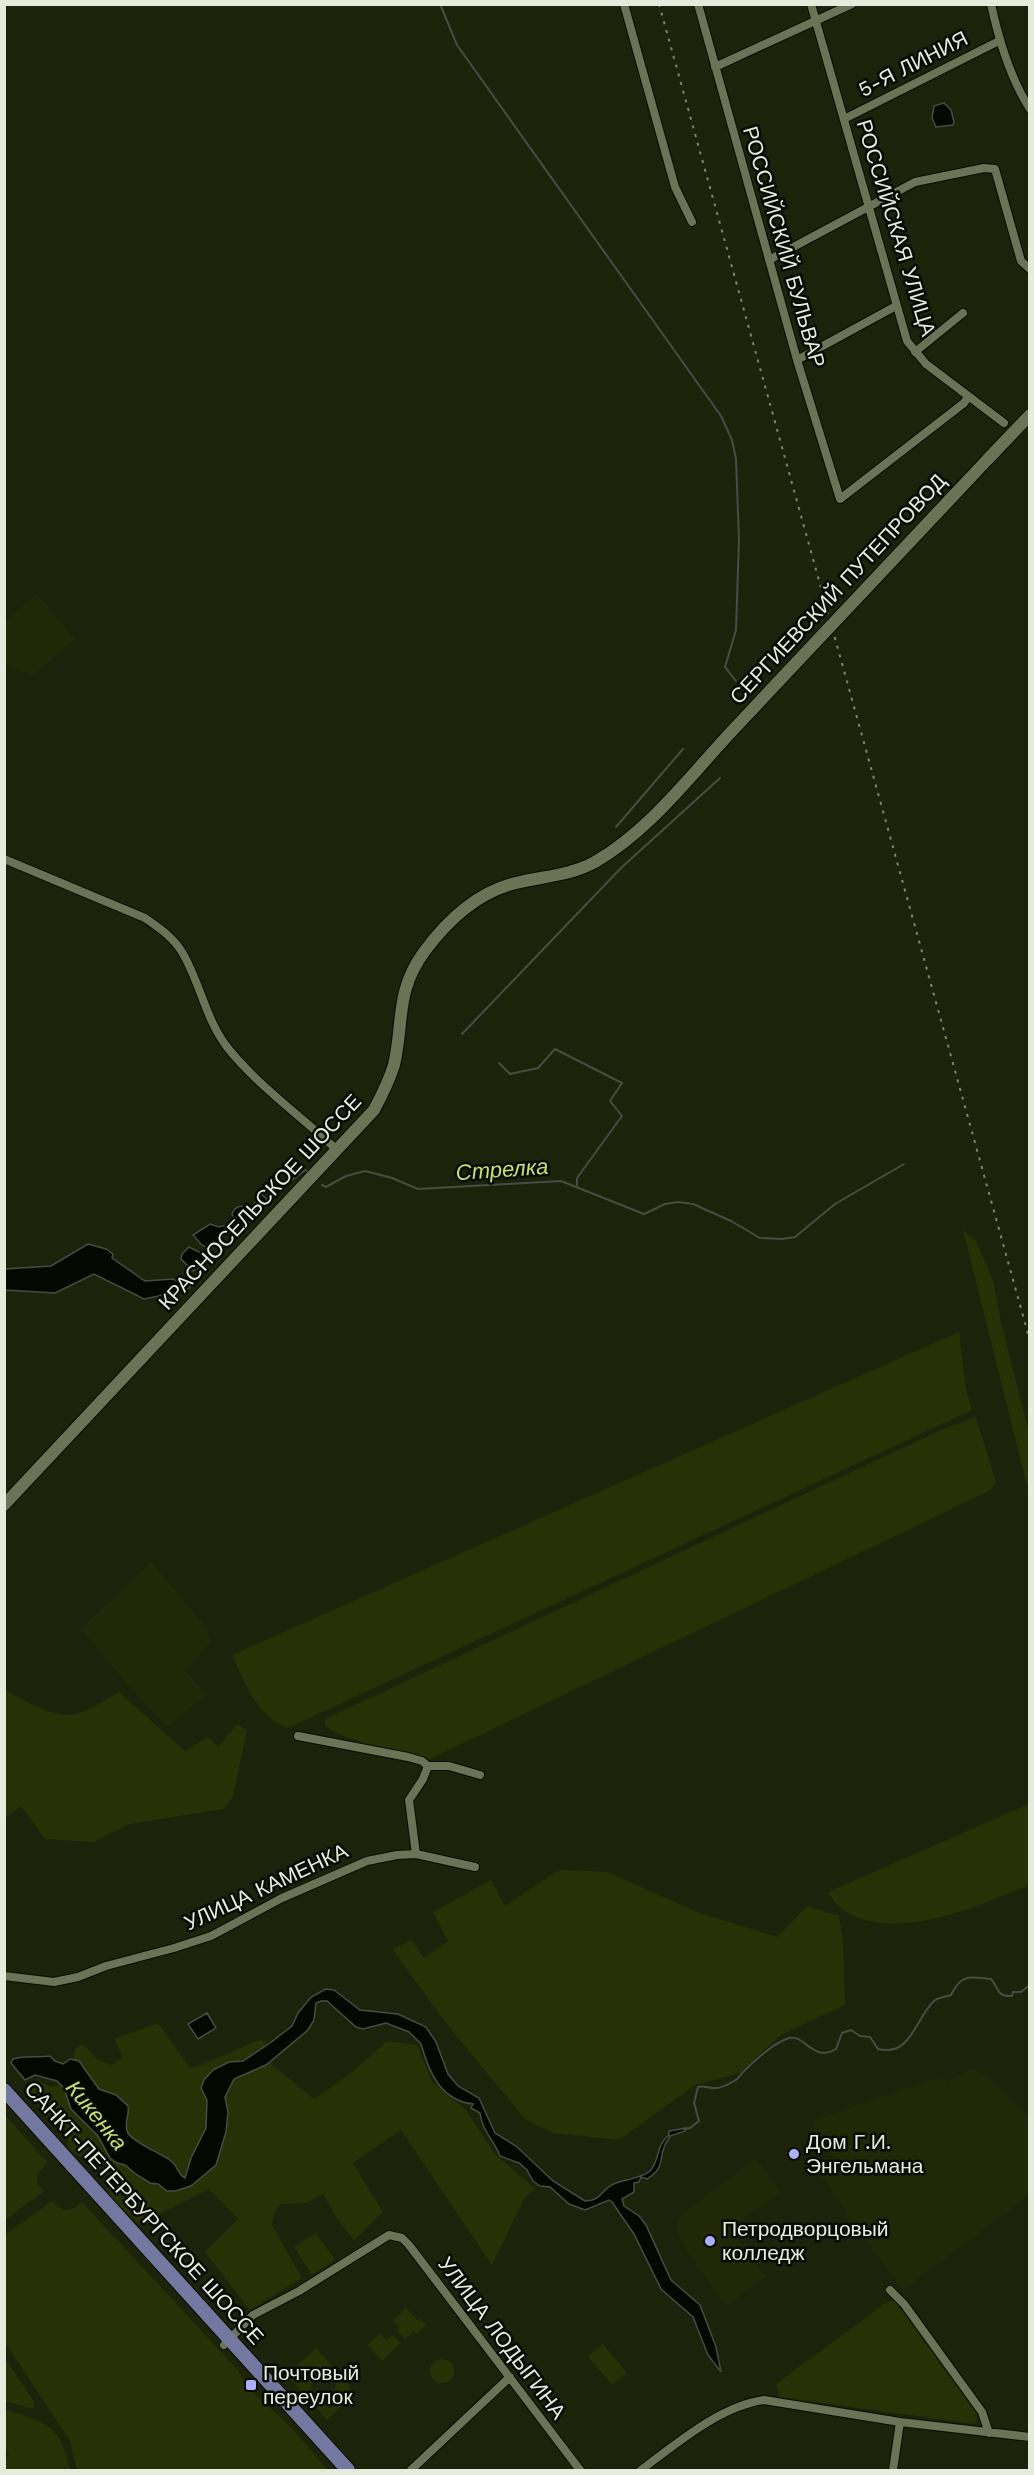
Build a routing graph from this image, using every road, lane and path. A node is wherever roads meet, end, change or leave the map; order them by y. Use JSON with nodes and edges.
{"nodes":[{"id":1,"x":624,"y":4,"type":"edge"},
{"id":2,"x":698,"y":4,"type":"edge"},
{"id":3,"x":811,"y":4,"type":"edge"},
{"id":4,"x":852,"y":4,"type":"edge"},
{"id":5,"x":991,"y":4,"type":"edge"},
{"id":6,"x":816,"y":22,"type":"junction"},
{"id":7,"x":999,"y":41,"type":"junction"},
{"id":8,"x":715,"y":67,"type":"junction"},
{"id":9,"x":1029,"y":109,"type":"edge"},
{"id":10,"x":844,"y":118,"type":"junction"},
{"id":11,"x":870,"y":206,"type":"junction"},
{"id":12,"x":692,"y":222,"type":"dead end"},
{"id":13,"x":768,"y":260,"type":"junction"},
{"id":14,"x":1029,"y":269,"type":"edge"},
{"id":15,"x":896,"y":306,"type":"junction"},
{"id":16,"x":963,"y":313,"type":"dead end"},
{"id":17,"x":915,"y":352,"type":"junction"},
{"id":18,"x":797,"y":360,"type":"junction"},
{"id":19,"x":968,"y":397,"type":"junction"},
{"id":20,"x":1029,"y":416,"type":"edge"},
{"id":21,"x":1004,"y":423,"type":"dead end"},
{"id":22,"x":719,"y":745,"type":"joint"},
{"id":23,"x":4,"y":859,"type":"edge"},
{"id":24,"x":337,"y":1150,"type":"junction"},
{"id":25,"x":4,"y":1505,"type":"edge"},
{"id":26,"x":298,"y":1736,"type":"dead end"},
{"id":27,"x":428,"y":1766,"type":"junction"},
{"id":28,"x":480,"y":1775,"type":"dead end"},
{"id":29,"x":416,"y":1854,"type":"junction"},
{"id":30,"x":475,"y":1867,"type":"dead end"},
{"id":31,"x":4,"y":1976,"type":"edge"},
{"id":32,"x":4,"y":2091,"type":"edge"},
{"id":33,"x":4,"y":2102,"type":"edge"},
{"id":34,"x":890,"y":2290,"type":"dead end"},
{"id":35,"x":227,"y":2342,"type":"junction"},
{"id":36,"x":510,"y":2377,"type":"junction"},
{"id":37,"x":900,"y":2422,"type":"junction"},
{"id":38,"x":989,"y":2433,"type":"junction"},
{"id":39,"x":1029,"y":2437,"type":"edge"},
{"id":40,"x":338,"y":2470,"type":"edge"},
{"id":41,"x":348,"y":2470,"type":"edge"},
{"id":42,"x":411,"y":2470,"type":"edge"},
{"id":43,"x":580,"y":2470,"type":"edge"},
{"id":44,"x":641,"y":2470,"type":"edge"},
{"id":45,"x":893,"y":2470,"type":"edge"}],
"edges":[{"from":1,"to":12,"type":"street"},
{"from":2,"to":8,"type":"street","name":"РОССИЙСКИЙ БУЛЬВАР"},
{"from":3,"to":6,"type":"street","name":"РОССИЙСКАЯ УЛИЦА"},
{"from":4,"to":6,"type":"street"},
{"from":5,"to":7,"type":"street"},
{"from":6,"to":8,"type":"street"},
{"from":6,"to":10,"type":"street","name":"РОССИЙСКАЯ УЛИЦА"},
{"from":7,"to":9,"type":"street"},
{"from":7,"to":10,"type":"street","name":"5-Я ЛИНИЯ"},
{"from":8,"to":13,"type":"street","name":"РОССИЙСКИЙ БУЛЬВАР"},
{"from":10,"to":11,"type":"street","name":"РОССИЙСКАЯ УЛИЦА"},
{"from":11,"to":13,"type":"street"},
{"from":11,"to":14,"type":"street"},
{"from":11,"to":15,"type":"street","name":"РОССИЙСКАЯ УЛИЦА"},
{"from":13,"to":18,"type":"street","name":"РОССИЙСКИЙ БУЛЬВАР"},
{"from":15,"to":17,"type":"street","name":"РОССИЙСКАЯ УЛИЦА"},
{"from":15,"to":18,"type":"street"},
{"from":16,"to":17,"type":"street"},
{"from":17,"to":19,"type":"street","name":"РОССИЙСКАЯ УЛИЦА"},
{"from":18,"to":19,"type":"street","name":"РОССИЙСКИЙ БУЛЬВАР"},
{"from":19,"to":21,"type":"street","name":"РОССИЙСКАЯ УЛИЦА"},
{"from":20,"to":22,"type":"main road","name":"СЕРГИЕВСКИЙ ПУТЕПРОВОД","bridge":true},
{"from":22,"to":24,"type":"main road","name":"КРАСНОСЕЛЬСКОЕ ШОССЕ"},
{"from":23,"to":24,"type":"street"},
{"from":24,"to":25,"type":"main road","name":"КРАСНОСЕЛЬСКОЕ ШОССЕ"},
{"from":26,"to":27,"type":"street"},
{"from":27,"to":28,"type":"street"},
{"from":27,"to":29,"type":"street"},
{"from":29,"to":30,"type":"street","name":"УЛИЦА КАМЕНКА"},
{"from":29,"to":31,"type":"street","name":"УЛИЦА КАМЕНКА"},
{"from":32,"to":35,"type":"main road","name":"САНКТ-ПЕТЕРБУРГСКОЕ ШОССЕ"},
{"from":33,"to":35,"type":"main road","name":"САНКТ-ПЕТЕРБУРГСКОЕ ШОССЕ"},
{"from":34,"to":38,"type":"street"},
{"from":35,"to":36,"type":"street","name":"УЛИЦА ЛОДЫГИНА"},
{"from":35,"to":40,"type":"main road","name":"САНКТ-ПЕТЕРБУРГСКОЕ ШОССЕ"},
{"from":35,"to":41,"type":"main road","name":"САНКТ-ПЕТЕРБУРГСКОЕ ШОССЕ"},
{"from":36,"to":42,"type":"street"},
{"from":36,"to":43,"type":"street","name":"УЛИЦА ЛОДЫГИНА"},
{"from":37,"to":38,"type":"street"},
{"from":37,"to":44,"type":"street"},
{"from":37,"to":45,"type":"street"},
{"from":38,"to":39,"type":"street"}]}
